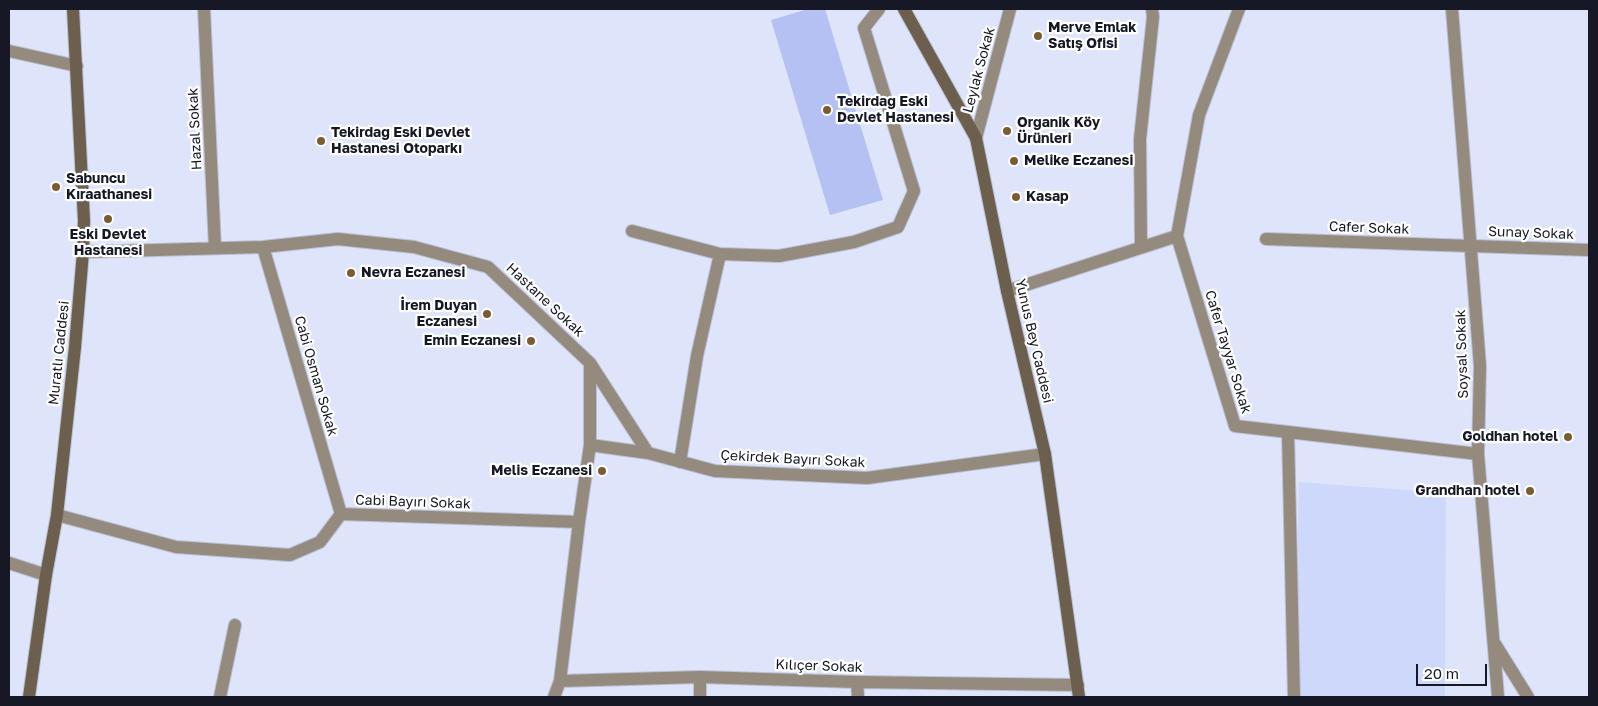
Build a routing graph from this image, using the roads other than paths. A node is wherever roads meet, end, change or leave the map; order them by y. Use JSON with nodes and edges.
{"nodes":[{"id":1,"x":73,"y":9,"type":"edge"},
{"id":2,"x":204,"y":9,"type":"edge"},
{"id":3,"x":879,"y":9,"type":"edge"},
{"id":4,"x":904,"y":9,"type":"edge"},
{"id":5,"x":1010,"y":9,"type":"edge"},
{"id":6,"x":1239,"y":9,"type":"edge"},
{"id":7,"x":1452,"y":9,"type":"edge"},
{"id":8,"x":1152,"y":13,"type":"edge"},
{"id":9,"x":9,"y":51,"type":"edge"},
{"id":10,"x":77,"y":66,"type":"junction"},
{"id":11,"x":976,"y":138,"type":"junction"},
{"id":12,"x":632,"y":231,"type":"dead end"},
{"id":13,"x":1177,"y":236,"type":"junction"},
{"id":14,"x":1266,"y":240,"type":"dead end"},
{"id":15,"x":1472,"y":246,"type":"junction"},
{"id":16,"x":263,"y":247,"type":"junction"},
{"id":17,"x":1141,"y":247,"type":"junction"},
{"id":18,"x":215,"y":248,"type":"junction"},
{"id":19,"x":1589,"y":250,"type":"edge"},
{"id":20,"x":83,"y":252,"type":"junction"},
{"id":21,"x":720,"y":254,"type":"junction"},
{"id":22,"x":1007,"y":291,"type":"junction"},
{"id":23,"x":590,"y":362,"type":"junction"},
{"id":24,"x":1288,"y":432,"type":"junction"},
{"id":25,"x":590,"y":445,"type":"junction"},
{"id":26,"x":648,"y":453,"type":"junction"},
{"id":27,"x":1046,"y":454,"type":"junction"},
{"id":28,"x":1478,"y":454,"type":"junction"},
{"id":29,"x":680,"y":462,"type":"junction"},
{"id":30,"x":341,"y":514,"type":"junction"},
{"id":31,"x":57,"y":515,"type":"junction"},
{"id":32,"x":579,"y":522,"type":"junction"},
{"id":33,"x":9,"y":563,"type":"edge"},
{"id":34,"x":46,"y":575,"type":"junction"},
{"id":35,"x":235,"y":624,"type":"dead end"},
{"id":36,"x":1494,"y":642,"type":"junction"},
{"id":37,"x":700,"y":677,"type":"junction"},
{"id":38,"x":560,"y":681,"type":"junction"},
{"id":39,"x":857,"y":682,"type":"junction"},
{"id":40,"x":1078,"y":691,"type":"edge"},
{"id":41,"x":29,"y":697,"type":"edge"},
{"id":42,"x":220,"y":697,"type":"edge"},
{"id":43,"x":554,"y":697,"type":"edge"},
{"id":44,"x":700,"y":697,"type":"edge"},
{"id":45,"x":858,"y":697,"type":"edge"},
{"id":46,"x":1294,"y":697,"type":"edge"},
{"id":47,"x":1498,"y":697,"type":"edge"},
{"id":48,"x":1528,"y":697,"type":"edge"}],
"edges":[{"from":1,"to":10,"type":"street","name":"Muratlı Caddesi"},
{"from":2,"to":18,"type":"street","name":"Hazal Sokak"},
{"from":3,"to":21,"type":"street"},
{"from":4,"to":11,"type":"street","name":"Yunus Bey Caddesi"},
{"from":5,"to":11,"type":"street","name":"Leylak Sokak"},
{"from":6,"to":13,"type":"street","name":"Cafer Tayyar Sokak"},
{"from":7,"to":15,"type":"street","name":"Soysal Sokak"},
{"from":8,"to":17,"type":"street"},
{"from":9,"to":10,"type":"street"},
{"from":10,"to":20,"type":"street","name":"Muratlı Caddesi"},
{"from":11,"to":22,"type":"street","name":"Yunus Bey Caddesi"},
{"from":12,"to":21,"type":"street"},
{"from":13,"to":17,"type":"street"},
{"from":13,"to":24,"type":"street","name":"Cafer Tayyar Sokak"},
{"from":14,"to":15,"type":"street","name":"Cafer Sokak"},
{"from":15,"to":19,"type":"street","name":"Sunay Sokak"},
{"from":15,"to":28,"type":"street","name":"Soysal Sokak"},
{"from":16,"to":18,"type":"street","name":"Hastane Sokak"},
{"from":16,"to":23,"type":"street","name":"Hastane Sokak"},
{"from":16,"to":30,"type":"street","name":"Cabi Osman Sokak"},
{"from":17,"to":22,"type":"street"},
{"from":18,"to":20,"type":"street","name":"Hastane Sokak"},
{"from":20,"to":31,"type":"street","name":"Muratlı Caddesi"},
{"from":21,"to":29,"type":"street"},
{"from":22,"to":27,"type":"street","name":"Yunus Bey Caddesi"},
{"from":23,"to":25,"type":"street"},
{"from":23,"to":26,"type":"street"},
{"from":24,"to":28,"type":"street"},
{"from":24,"to":46,"type":"street"},
{"from":25,"to":26,"type":"street","name":"Çekirdek Bayırı Sokak"},
{"from":25,"to":32,"type":"street"},
{"from":26,"to":29,"type":"street","name":"Çekirdek Bayırı Sokak"},
{"from":27,"to":29,"type":"street","name":"Çekirdek Bayırı Sokak"},
{"from":27,"to":40,"type":"street","name":"Yunus Bey Caddesi"},
{"from":28,"to":36,"type":"street","name":"Soysal Sokak"},
{"from":30,"to":31,"type":"street","name":"Cabi Bayırı Sokak"},
{"from":30,"to":32,"type":"street","name":"Cabi Bayırı Sokak"},
{"from":31,"to":34,"type":"street","name":"Muratlı Caddesi"},
{"from":32,"to":38,"type":"street"},
{"from":33,"to":34,"type":"street"},
{"from":34,"to":41,"type":"street","name":"Muratlı Caddesi"},
{"from":35,"to":42,"type":"street"},
{"from":36,"to":47,"type":"street","name":"Soysal Sokak"},
{"from":36,"to":48,"type":"street"},
{"from":37,"to":38,"type":"street","name":"Kılıçer Sokak"},
{"from":37,"to":39,"type":"street","name":"Kılıçer Sokak"},
{"from":37,"to":44,"type":"street"},
{"from":38,"to":43,"type":"street"},
{"from":39,"to":40,"type":"street","name":"Kılıçer Sokak"},
{"from":39,"to":45,"type":"street"}]}
